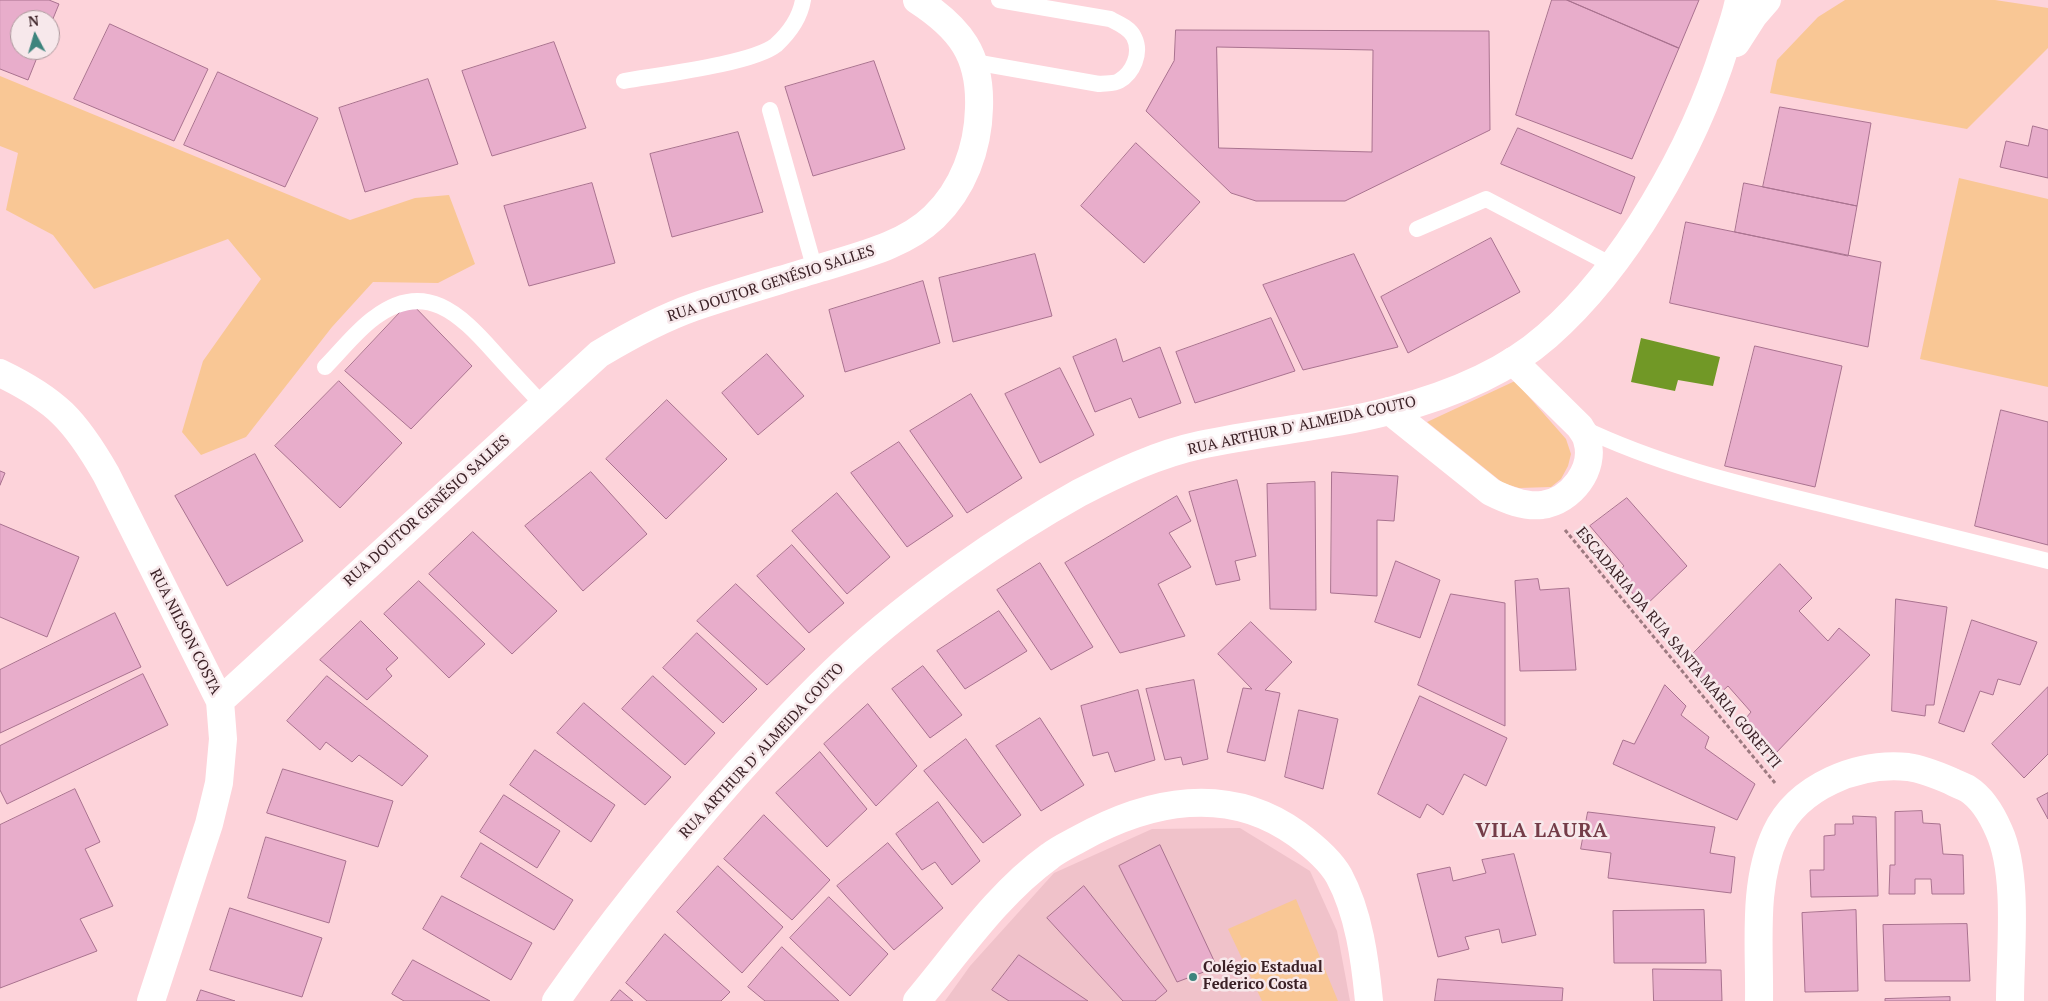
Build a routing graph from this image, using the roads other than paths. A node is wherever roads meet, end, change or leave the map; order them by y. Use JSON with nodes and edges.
{"nodes":[{"id":1,"x":803,"y":0,"type":"edge"},
{"id":2,"x":917,"y":0,"type":"edge"},
{"id":3,"x":999,"y":0,"type":"edge"},
{"id":4,"x":1739,"y":0,"type":"edge"},
{"id":5,"x":1767,"y":0,"type":"edge"},
{"id":6,"x":974,"y":62,"type":"junction"},
{"id":7,"x":1717,"y":74,"type":"junction"},
{"id":8,"x":624,"y":81,"type":"dead end"},
{"id":9,"x":770,"y":110,"type":"dead end"},
{"id":10,"x":1418,"y":229,"type":"dead end"},
{"id":11,"x":1612,"y":264,"type":"junction"},
{"id":12,"x":815,"y":270,"type":"junction"},
{"id":13,"x":1513,"y":361,"type":"junction"},
{"id":14,"x":325,"y":366,"type":"dead end"},
{"id":15,"x":0,"y":372,"type":"edge"},
{"id":16,"x":543,"y":405,"type":"junction"},
{"id":17,"x":1390,"y":411,"type":"junction"},
{"id":18,"x":1580,"y":426,"type":"junction"},
{"id":19,"x":2048,"y":561,"type":"edge"},
{"id":20,"x":220,"y":701,"type":"junction"},
{"id":21,"x":151,"y":1001,"type":"edge"},
{"id":22,"x":556,"y":1001,"type":"edge"},
{"id":23,"x":917,"y":1001,"type":"edge"},
{"id":24,"x":1369,"y":1001,"type":"edge"},
{"id":25,"x":1759,"y":1001,"type":"edge"},
{"id":26,"x":2010,"y":1001,"type":"edge"}],
"edges":[{"from":1,"to":8,"type":"lane"},
{"from":2,"to":6,"type":"street","name":"RUA DOUTOR GENÉSIO SALLES"},
{"from":3,"to":6,"type":"lane"},
{"from":4,"to":7,"type":"street","name":"RUA ARTHUR D' ALMEIDA COUTO"},
{"from":5,"to":7,"type":"street","name":"RUA ARTHUR D' ALMEIDA COUTO"},
{"from":6,"to":12,"type":"street","name":"RUA DOUTOR GENÉSIO SALLES"},
{"from":7,"to":11,"type":"street","name":"RUA ARTHUR D' ALMEIDA COUTO"},
{"from":9,"to":12,"type":"lane"},
{"from":10,"to":11,"type":"lane"},
{"from":11,"to":13,"type":"street","name":"RUA ARTHUR D' ALMEIDA COUTO"},
{"from":12,"to":16,"type":"street","name":"RUA DOUTOR GENÉSIO SALLES"},
{"from":13,"to":17,"type":"street","name":"RUA ARTHUR D' ALMEIDA COUTO"},
{"from":13,"to":18,"type":"street"},
{"from":14,"to":16,"type":"lane"},
{"from":15,"to":20,"type":"street","name":"RUA NILSON COSTA"},
{"from":16,"to":20,"type":"street","name":"RUA DOUTOR GENÉSIO SALLES"},
{"from":17,"to":18,"type":"street"},
{"from":17,"to":22,"type":"street","name":"RUA ARTHUR D' ALMEIDA COUTO"},
{"from":18,"to":19,"type":"lane"},
{"from":20,"to":21,"type":"street","name":"RUA NILSON COSTA"},
{"from":23,"to":24,"type":"street"},
{"from":25,"to":26,"type":"street"}]}
